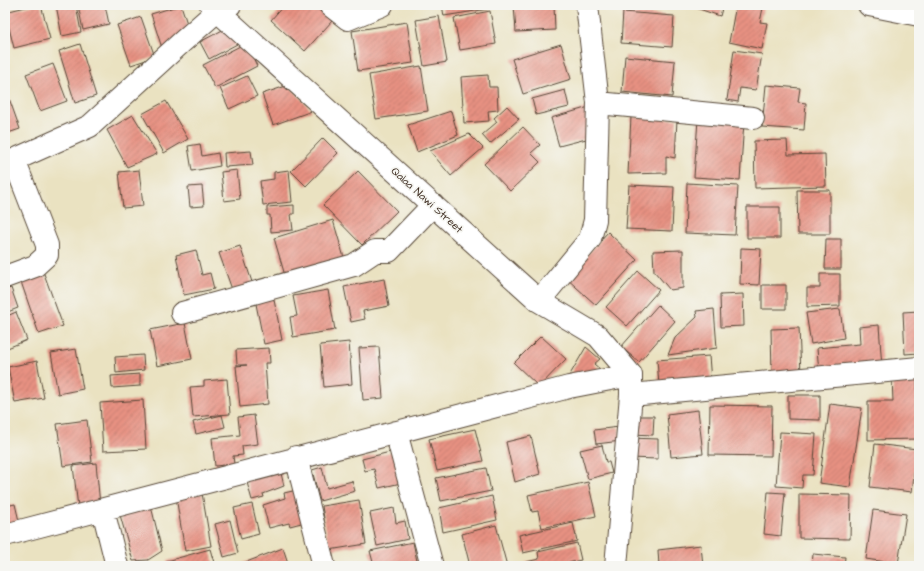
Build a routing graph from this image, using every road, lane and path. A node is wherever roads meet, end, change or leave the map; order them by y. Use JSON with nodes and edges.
{"nodes":[{"id":1,"x":330,"y":5,"type":"edge"},
{"id":2,"x":382,"y":5,"type":"edge"},
{"id":3,"x":587,"y":5,"type":"edge"},
{"id":4,"x":869,"y":5,"type":"edge"},
{"id":5,"x":220,"y":7,"type":"edge"},
{"id":6,"x":919,"y":15,"type":"edge"},
{"id":7,"x":598,"y":102,"type":"junction"},
{"id":8,"x":753,"y":118,"type":"dead end"},
{"id":9,"x":9,"y":162,"type":"edge"},
{"id":10,"x":432,"y":204,"type":"junction"},
{"id":11,"x":5,"y":277,"type":"edge"},
{"id":12,"x":539,"y":301,"type":"junction"},
{"id":13,"x":182,"y":313,"type":"dead end"},
{"id":14,"x":919,"y":368,"type":"edge"},
{"id":15,"x":631,"y":385,"type":"junction"},
{"id":16,"x":396,"y":432,"type":"junction"},
{"id":17,"x":296,"y":457,"type":"junction"},
{"id":18,"x":103,"y":510,"type":"junction"},
{"id":19,"x":5,"y":535,"type":"edge"},
{"id":20,"x":117,"y":566,"type":"edge"},
{"id":21,"x":324,"y":566,"type":"edge"},
{"id":22,"x":432,"y":566,"type":"edge"},
{"id":23,"x":616,"y":566,"type":"edge"}],
"edges":[{"from":1,"to":2,"type":"street"},
{"from":3,"to":7,"type":"street"},
{"from":4,"to":6,"type":"street"},
{"from":5,"to":9,"type":"street"},
{"from":5,"to":10,"type":"street","name":"Qalaa Nawi Street"},
{"from":7,"to":8,"type":"street"},
{"from":7,"to":12,"type":"street"},
{"from":9,"to":11,"type":"street"},
{"from":10,"to":12,"type":"street","name":"Qalaa Nawi Street"},
{"from":10,"to":13,"type":"street"},
{"from":12,"to":15,"type":"street","name":"Qalaa Nawi Street"},
{"from":14,"to":15,"type":"street"},
{"from":15,"to":16,"type":"street"},
{"from":15,"to":23,"type":"street"},
{"from":16,"to":17,"type":"street"},
{"from":16,"to":22,"type":"street"},
{"from":17,"to":18,"type":"street"},
{"from":17,"to":21,"type":"street"},
{"from":18,"to":19,"type":"street"},
{"from":18,"to":20,"type":"street"}]}
